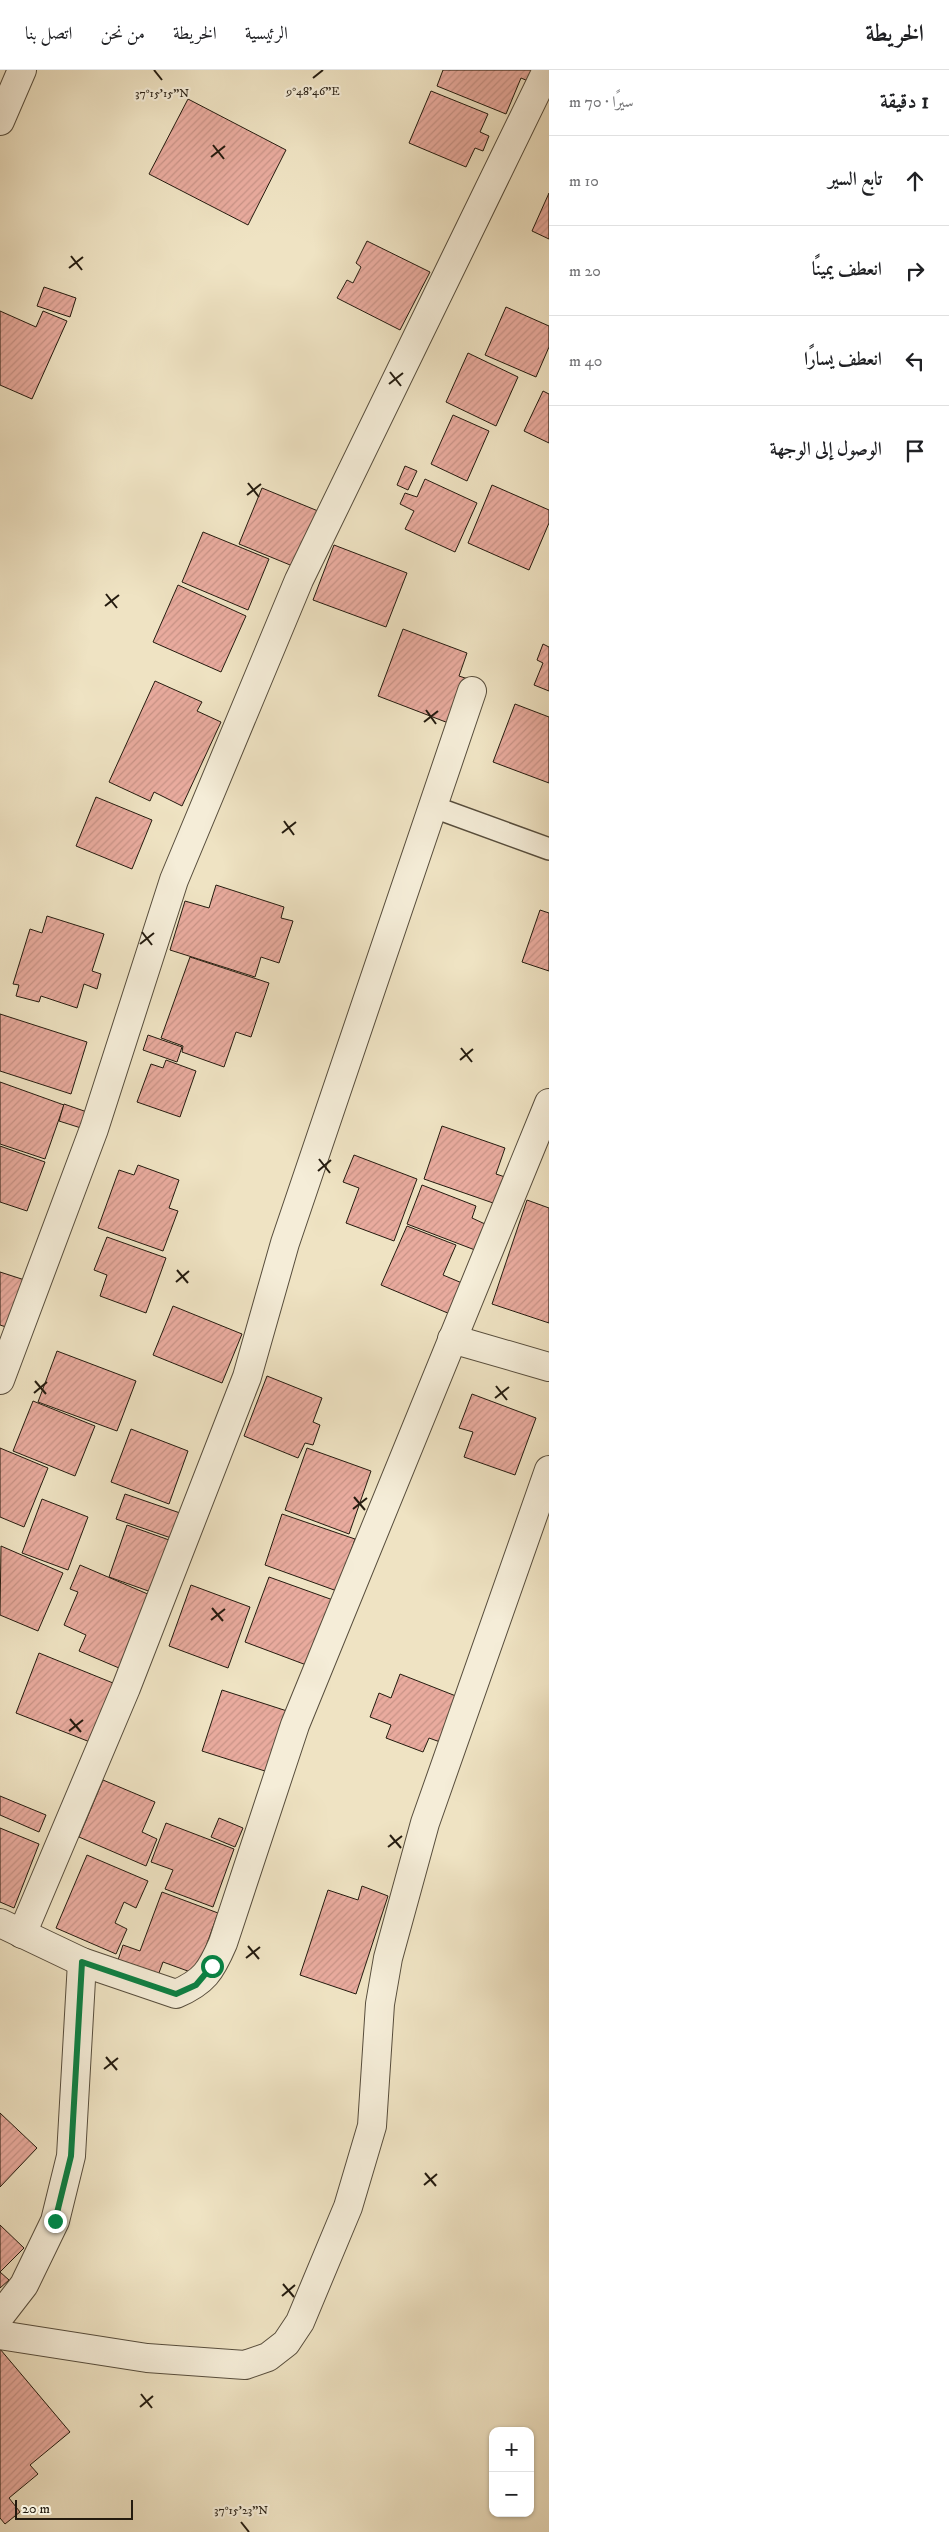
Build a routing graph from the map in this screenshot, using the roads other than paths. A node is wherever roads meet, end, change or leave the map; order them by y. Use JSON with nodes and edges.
{"nodes":[{"id":1,"x":22,"y":70,"type":"edge"},
{"id":2,"x":547,"y":70,"type":"edge"},
{"id":3,"x":0,"y":121,"type":"edge"},
{"id":4,"x":472,"y":690,"type":"dead end"},
{"id":5,"x":431,"y":806,"type":"junction"},
{"id":6,"x":549,"y":849,"type":"edge"},
{"id":7,"x":549,"y":1103,"type":"edge"},
{"id":8,"x":452,"y":1339,"type":"junction"},
{"id":9,"x":549,"y":1366,"type":"edge"},
{"id":10,"x":0,"y":1380,"type":"edge"},
{"id":11,"x":549,"y":1470,"type":"edge"},
{"id":12,"x":11,"y":1928,"type":"edge"},
{"id":13,"x":82,"y":1962,"type":"junction"},
{"id":14,"x":0,"y":2316,"type":"edge"},
{"id":15,"x":0,"y":2335,"type":"edge"}],
"edges":[{"from":1,"to":3,"type":"street"},
{"from":2,"to":10,"type":"street"},
{"from":4,"to":5,"type":"street"},
{"from":5,"to":6,"type":"lane"},
{"from":5,"to":12,"type":"street"},
{"from":7,"to":8,"type":"street"},
{"from":8,"to":9,"type":"street"},
{"from":8,"to":13,"type":"street"},
{"from":11,"to":15,"type":"street"},
{"from":12,"to":13,"type":"street"},
{"from":13,"to":14,"type":"street"}]}
